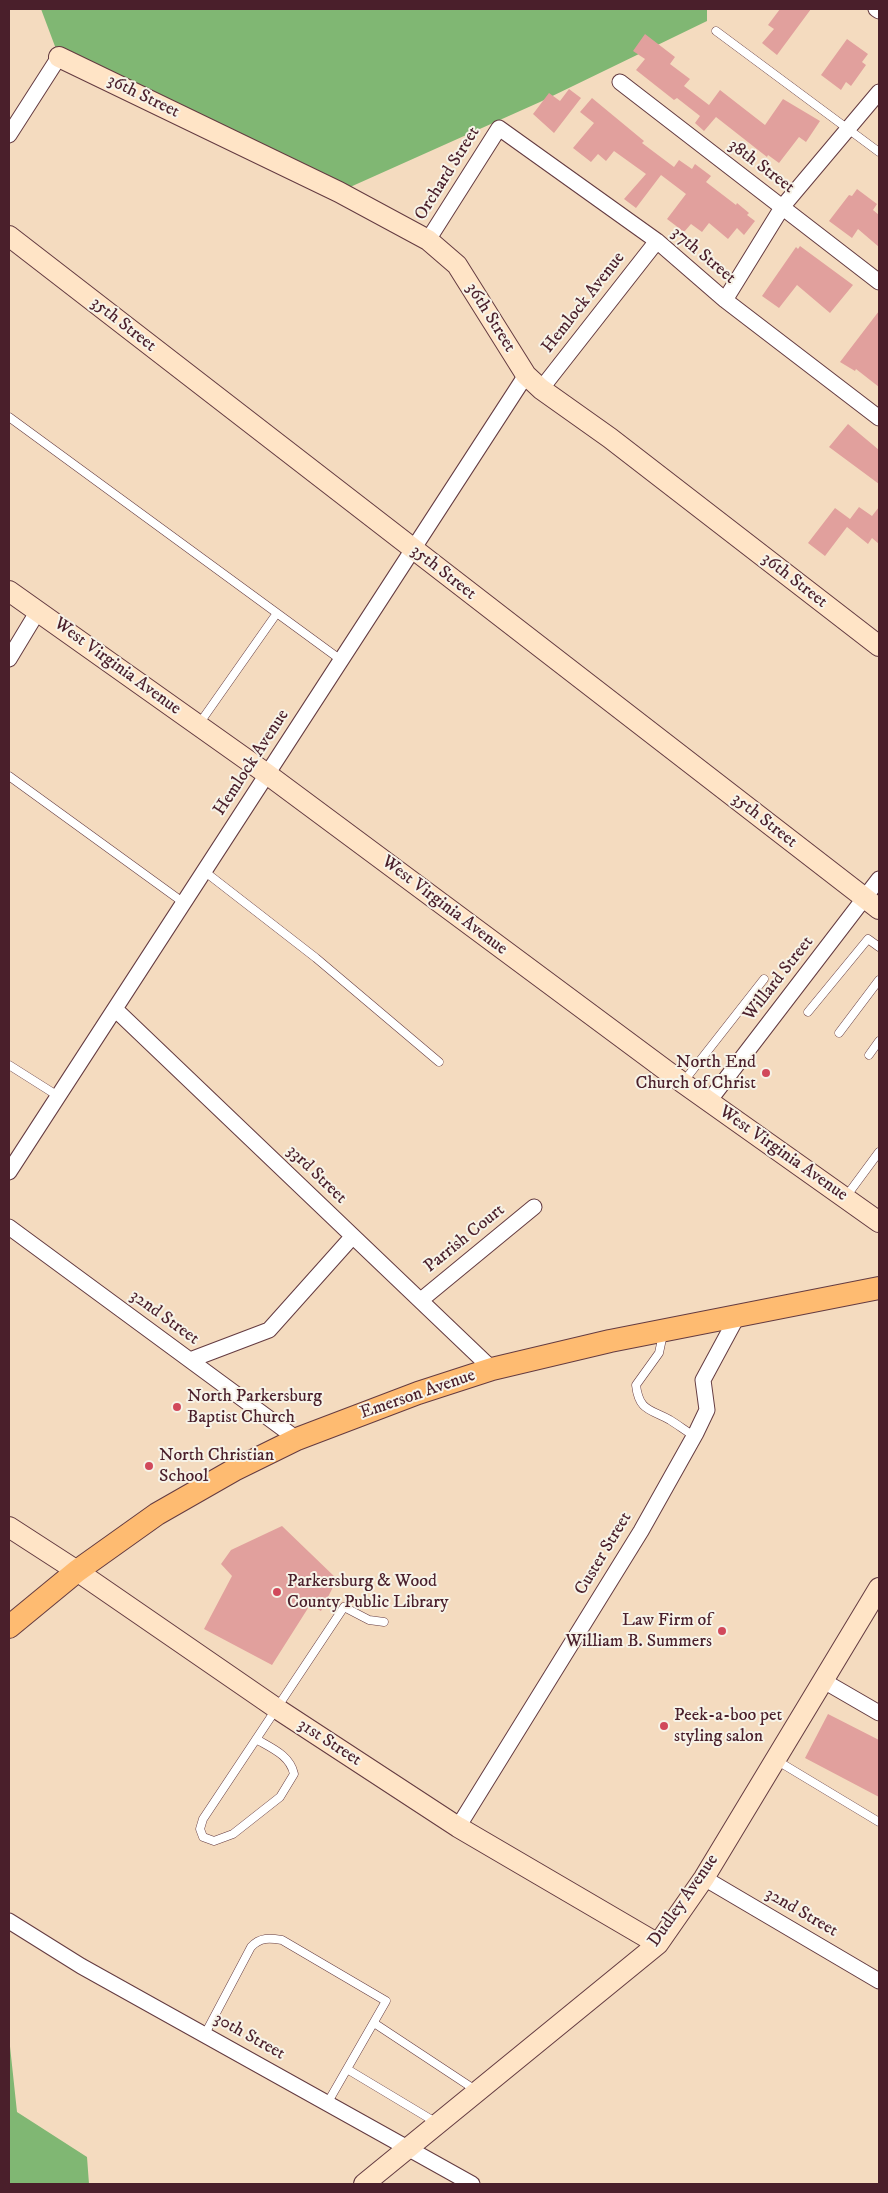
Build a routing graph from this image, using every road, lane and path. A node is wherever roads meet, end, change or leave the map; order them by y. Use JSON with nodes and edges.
{"nodes":[{"id":1,"x":716,"y":31,"type":"dead end"},
{"id":2,"x":59,"y":57,"type":"joint"},
{"id":3,"x":620,"y":82,"type":"dead end"},
{"id":4,"x":879,"y":92,"type":"edge"},
{"id":5,"x":499,"y":128,"type":"joint"},
{"id":6,"x":849,"y":128,"type":"junction"},
{"id":7,"x":9,"y":135,"type":"edge"},
{"id":8,"x":879,"y":152,"type":"edge"},
{"id":9,"x":783,"y":206,"type":"junction"},
{"id":10,"x":9,"y":236,"type":"edge"},
{"id":11,"x":428,"y":240,"type":"junction"},
{"id":12,"x":657,"y":241,"type":"junction"},
{"id":13,"x":879,"y":282,"type":"edge"},
{"id":14,"x":725,"y":300,"type":"junction"},
{"id":15,"x":526,"y":374,"type":"junction"},
{"id":16,"x":541,"y":388,"type":"junction"},
{"id":17,"x":9,"y":417,"type":"edge"},
{"id":18,"x":879,"y":418,"type":"edge"},
{"id":19,"x":412,"y":550,"type":"junction"},
{"id":20,"x":9,"y":591,"type":"edge"},
{"id":21,"x":38,"y":611,"type":"junction"},
{"id":22,"x":277,"y":613,"type":"junction"},
{"id":23,"x":879,"y":646,"type":"edge"},
{"id":24,"x":9,"y":659,"type":"edge"},
{"id":25,"x":341,"y":660,"type":"junction"},
{"id":26,"x":198,"y":725,"type":"junction"},
{"id":27,"x":267,"y":774,"type":"junction"},
{"id":28,"x":9,"y":776,"type":"edge"},
{"id":29,"x":204,"y":871,"type":"junction"},
{"id":30,"x":879,"y":879,"type":"edge"},
{"id":31,"x":184,"y":903,"type":"junction"},
{"id":32,"x":872,"y":904,"type":"edge"},
{"id":33,"x":879,"y":947,"type":"edge"},
{"id":34,"x":764,"y":979,"type":"dead end"},
{"id":35,"x":879,"y":980,"type":"edge"},
{"id":36,"x":115,"y":1009,"type":"junction"},
{"id":37,"x":808,"y":1012,"type":"dead end"},
{"id":38,"x":839,"y":1034,"type":"dead end"},
{"id":39,"x":879,"y":1042,"type":"edge"},
{"id":40,"x":869,"y":1055,"type":"dead end"},
{"id":41,"x":439,"y":1062,"type":"dead end"},
{"id":42,"x":9,"y":1065,"type":"edge"},
{"id":43,"x":683,"y":1083,"type":"junction"},
{"id":44,"x":58,"y":1096,"type":"junction"},
{"id":45,"x":709,"y":1102,"type":"junction"},
{"id":46,"x":879,"y":1152,"type":"edge"},
{"id":47,"x":9,"y":1172,"type":"edge"},
{"id":48,"x":846,"y":1198,"type":"junction"},
{"id":49,"x":534,"y":1207,"type":"dead end"},
{"id":50,"x":879,"y":1222,"type":"edge"},
{"id":51,"x":9,"y":1228,"type":"edge"},
{"id":52,"x":353,"y":1236,"type":"junction"},
{"id":53,"x":879,"y":1288,"type":"edge"},
{"id":54,"x":421,"y":1300,"type":"junction"},
{"id":55,"x":737,"y":1316,"type":"junction"},
{"id":56,"x":664,"y":1331,"type":"junction"},
{"id":57,"x":190,"y":1360,"type":"junction"},
{"id":58,"x":492,"y":1369,"type":"junction"},
{"id":59,"x":694,"y":1436,"type":"junction"},
{"id":60,"x":297,"y":1439,"type":"junction"},
{"id":61,"x":9,"y":1527,"type":"edge"},
{"id":62,"x":77,"y":1572,"type":"junction"},
{"id":63,"x":879,"y":1588,"type":"edge"},
{"id":64,"x":384,"y":1622,"type":"dead end"},
{"id":65,"x":9,"y":1627,"type":"edge"},
{"id":66,"x":822,"y":1680,"type":"junction"},
{"id":67,"x":276,"y":1708,"type":"junction"},
{"id":68,"x":879,"y":1713,"type":"edge"},
{"id":69,"x":256,"y":1739,"type":"junction"},
{"id":70,"x":775,"y":1759,"type":"junction"},
{"id":71,"x":879,"y":1822,"type":"edge"},
{"id":72,"x":458,"y":1826,"type":"junction"},
{"id":73,"x":704,"y":1878,"type":"junction"},
{"id":74,"x":9,"y":1921,"type":"edge"},
{"id":75,"x":658,"y":1944,"type":"junction"},
{"id":76,"x":879,"y":1981,"type":"edge"},
{"id":77,"x":374,"y":2023,"type":"junction"},
{"id":78,"x":205,"y":2034,"type":"junction"},
{"id":79,"x":347,"y":2069,"type":"junction"},
{"id":80,"x":479,"y":2092,"type":"junction"},
{"id":81,"x":328,"y":2102,"type":"junction"},
{"id":82,"x":439,"y":2124,"type":"junction"},
{"id":83,"x":410,"y":2148,"type":"junction"},
{"id":84,"x":364,"y":2184,"type":"edge"},
{"id":85,"x":472,"y":2184,"type":"edge"}],
"edges":[{"from":1,"to":6,"type":"lane"},
{"from":2,"to":7,"type":"street"},
{"from":2,"to":11,"type":"street","name":"36th Street"},
{"from":3,"to":9,"type":"street","name":"38th Street"},
{"from":4,"to":6,"type":"street"},
{"from":5,"to":11,"type":"street","name":"Orchard Street"},
{"from":5,"to":12,"type":"street","name":"37th Street"},
{"from":6,"to":8,"type":"lane"},
{"from":6,"to":9,"type":"street"},
{"from":9,"to":13,"type":"street","name":"38th Street"},
{"from":9,"to":14,"type":"street"},
{"from":10,"to":19,"type":"street","name":"35th Street"},
{"from":11,"to":15,"type":"street","name":"36th Street"},
{"from":12,"to":14,"type":"street","name":"37th Street"},
{"from":12,"to":16,"type":"street","name":"Hemlock Avenue"},
{"from":14,"to":18,"type":"street","name":"37th Street"},
{"from":15,"to":16,"type":"street","name":"36th Street"},
{"from":15,"to":19,"type":"street","name":"Hemlock Avenue"},
{"from":16,"to":23,"type":"street","name":"36th Street"},
{"from":17,"to":22,"type":"lane"},
{"from":19,"to":25,"type":"street","name":"Hemlock Avenue"},
{"from":19,"to":32,"type":"street","name":"35th Street"},
{"from":20,"to":21,"type":"street","name":"West Virginia Avenue"},
{"from":21,"to":24,"type":"street"},
{"from":21,"to":26,"type":"street","name":"West Virginia Avenue"},
{"from":22,"to":25,"type":"lane"},
{"from":22,"to":26,"type":"lane"},
{"from":25,"to":27,"type":"street","name":"Hemlock Avenue"},
{"from":26,"to":27,"type":"street","name":"West Virginia Avenue"},
{"from":27,"to":29,"type":"street","name":"Hemlock Avenue"},
{"from":27,"to":43,"type":"street","name":"West Virginia Avenue"},
{"from":28,"to":31,"type":"lane"},
{"from":29,"to":31,"type":"street","name":"Hemlock Avenue"},
{"from":29,"to":41,"type":"lane"},
{"from":30,"to":32,"type":"street","name":"Willard Street"},
{"from":31,"to":36,"type":"street","name":"Hemlock Avenue"},
{"from":32,"to":45,"type":"street","name":"Willard Street"},
{"from":33,"to":37,"type":"lane"},
{"from":34,"to":43,"type":"lane"},
{"from":35,"to":38,"type":"lane"},
{"from":36,"to":44,"type":"street","name":"Hemlock Avenue"},
{"from":36,"to":52,"type":"street","name":"33rd Street"},
{"from":39,"to":40,"type":"lane"},
{"from":42,"to":44,"type":"lane"},
{"from":43,"to":45,"type":"street","name":"West Virginia Avenue"},
{"from":44,"to":47,"type":"street","name":"Hemlock Avenue"},
{"from":45,"to":48,"type":"street","name":"West Virginia Avenue"},
{"from":46,"to":48,"type":"lane"},
{"from":48,"to":50,"type":"street","name":"West Virginia Avenue"},
{"from":49,"to":54,"type":"street","name":"Parrish Court"},
{"from":51,"to":57,"type":"street","name":"32nd Street"},
{"from":52,"to":54,"type":"street","name":"33rd Street"},
{"from":52,"to":57,"type":"street"},
{"from":53,"to":55,"type":"main road","name":"Emerson Avenue"},
{"from":54,"to":58,"type":"street","name":"33rd Street"},
{"from":55,"to":56,"type":"main road","name":"Emerson Avenue"},
{"from":55,"to":59,"type":"street","name":"Custer Street"},
{"from":56,"to":58,"type":"main road","name":"Emerson Avenue"},
{"from":56,"to":59,"type":"lane"},
{"from":57,"to":60,"type":"street","name":"32nd Street"},
{"from":58,"to":60,"type":"main road","name":"Emerson Avenue"},
{"from":59,"to":72,"type":"street","name":"Custer Street"},
{"from":60,"to":62,"type":"main road","name":"Emerson Avenue"},
{"from":61,"to":62,"type":"street","name":"31st Street"},
{"from":62,"to":65,"type":"main road","name":"Emerson Avenue"},
{"from":62,"to":67,"type":"street","name":"31st Street"},
{"from":63,"to":66,"type":"street","name":"Dudley Avenue"},
{"from":64,"to":67,"type":"lane"},
{"from":66,"to":68,"type":"street"},
{"from":66,"to":70,"type":"street","name":"Dudley Avenue"},
{"from":67,"to":69,"type":"lane"},
{"from":67,"to":72,"type":"street","name":"31st Street"},
{"from":69,"to":69,"type":"lane"},
{"from":70,"to":71,"type":"lane"},
{"from":70,"to":73,"type":"street","name":"Dudley Avenue"},
{"from":72,"to":75,"type":"street","name":"31st Street"},
{"from":73,"to":75,"type":"street","name":"Dudley Avenue"},
{"from":73,"to":76,"type":"street","name":"32nd Street"},
{"from":74,"to":78,"type":"street","name":"30th Street"},
{"from":75,"to":80,"type":"street","name":"Dudley Avenue"},
{"from":77,"to":78,"type":"lane"},
{"from":77,"to":79,"type":"lane"},
{"from":77,"to":80,"type":"lane"},
{"from":78,"to":81,"type":"street","name":"30th Street"},
{"from":79,"to":81,"type":"lane"},
{"from":79,"to":82,"type":"lane"},
{"from":80,"to":82,"type":"street","name":"Dudley Avenue"},
{"from":81,"to":83,"type":"street","name":"30th Street"},
{"from":82,"to":83,"type":"street","name":"Dudley Avenue"},
{"from":83,"to":84,"type":"street","name":"Dudley Avenue"},
{"from":83,"to":85,"type":"street","name":"30th Street"}]}
